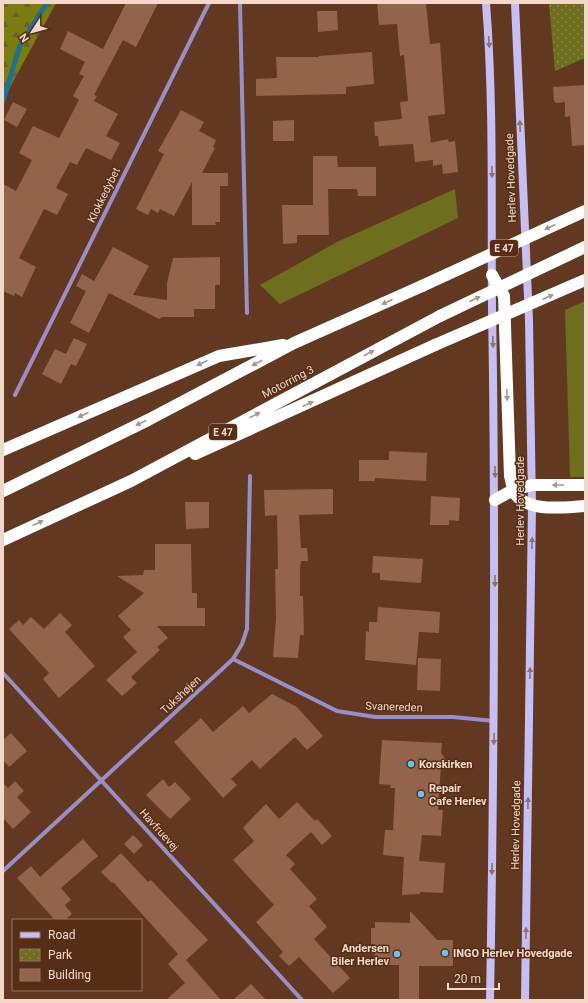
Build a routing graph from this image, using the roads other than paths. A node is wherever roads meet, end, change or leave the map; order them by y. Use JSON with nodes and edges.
{"nodes":[{"id":1,"x":209,"y":3,"type":"edge"},
{"id":2,"x":240,"y":3,"type":"edge"},
{"id":3,"x":486,"y":3,"type":"edge"},
{"id":4,"x":515,"y":3,"type":"edge"},
{"id":5,"x":585,"y":211,"type":"edge"},
{"id":6,"x":585,"y":247,"type":"edge"},
{"id":7,"x":492,"y":275,"type":"junction"},
{"id":8,"x":585,"y":280,"type":"edge"},
{"id":9,"x":247,"y":313,"type":"dead end"},
{"id":10,"x":294,"y":343,"type":"junction"},
{"id":11,"x":14,"y":395,"type":"dead end"},
{"id":12,"x":3,"y":450,"type":"edge"},
{"id":13,"x":250,"y":476,"type":"dead end"},
{"id":14,"x":131,"y":481,"type":"junction"},
{"id":15,"x":532,"y":485,"type":"junction"},
{"id":16,"x":585,"y":485,"type":"edge"},
{"id":17,"x":513,"y":490,"type":"junction"},
{"id":18,"x":3,"y":491,"type":"edge"},
{"id":19,"x":495,"y":500,"type":"junction"},
{"id":20,"x":532,"y":506,"type":"junction"},
{"id":21,"x":585,"y":506,"type":"edge"},
{"id":22,"x":3,"y":540,"type":"edge"},
{"id":23,"x":233,"y":659,"type":"junction"},
{"id":24,"x":3,"y":673,"type":"edge"},
{"id":25,"x":494,"y":721,"type":"junction"},
{"id":26,"x":102,"y":781,"type":"junction"},
{"id":27,"x":3,"y":871,"type":"edge"},
{"id":28,"x":302,"y":1000,"type":"edge"},
{"id":29,"x":490,"y":1000,"type":"edge"},
{"id":30,"x":524,"y":1000,"type":"edge"}],
"edges":[{"from":1,"to":11,"type":"street","name":"Klokkedybet"},
{"from":2,"to":9,"type":"street"},
{"from":3,"to":7,"type":"main road","name":"Herlev Hovedgade","one_way":true},
{"from":15,"to":4,"type":"main road","name":"Herlev Hovedgade","one_way":true},
{"from":5,"to":10,"type":"highway","number":"E 47","one_way":true,"bridge":true},
{"from":14,"to":6,"type":"highway","name":"Motorring 3","number":"E 47","one_way":true,"bridge":true},
{"from":7,"to":17,"type":"highway","one_way":true},
{"from":7,"to":19,"type":"main road","name":"Herlev Hovedgade","one_way":true},
{"from":14,"to":8,"type":"highway","one_way":true,"bridge":true},
{"from":10,"to":12,"type":"highway","one_way":true},
{"from":10,"to":18,"type":"highway","number":"E 47","one_way":true},
{"from":13,"to":23,"type":"street","name":"Tukshøjen"},
{"from":22,"to":14,"type":"highway","name":"Motorring 3","number":"E 47","one_way":true},
{"from":16,"to":15,"type":"highway","one_way":true},
{"from":15,"to":17,"type":"highway"},
{"from":15,"to":20,"type":"main road","name":"Herlev Hovedgade"},
{"from":17,"to":19,"type":"highway"},
{"from":17,"to":20,"type":"highway"},
{"from":19,"to":25,"type":"main road","name":"Herlev Hovedgade","one_way":true},
{"from":20,"to":21,"type":"highway"},
{"from":30,"to":20,"type":"main road","name":"Herlev Hovedgade","one_way":true},
{"from":23,"to":25,"type":"street","name":"Svanereden"},
{"from":23,"to":26,"type":"street","name":"Tukshøjen"},
{"from":24,"to":26,"type":"street","name":"Havfruevej"},
{"from":25,"to":29,"type":"main road","name":"Herlev Hovedgade","one_way":true},
{"from":26,"to":27,"type":"street","name":"Tukshøjen"},
{"from":26,"to":28,"type":"street","name":"Havfruevej"}]}
